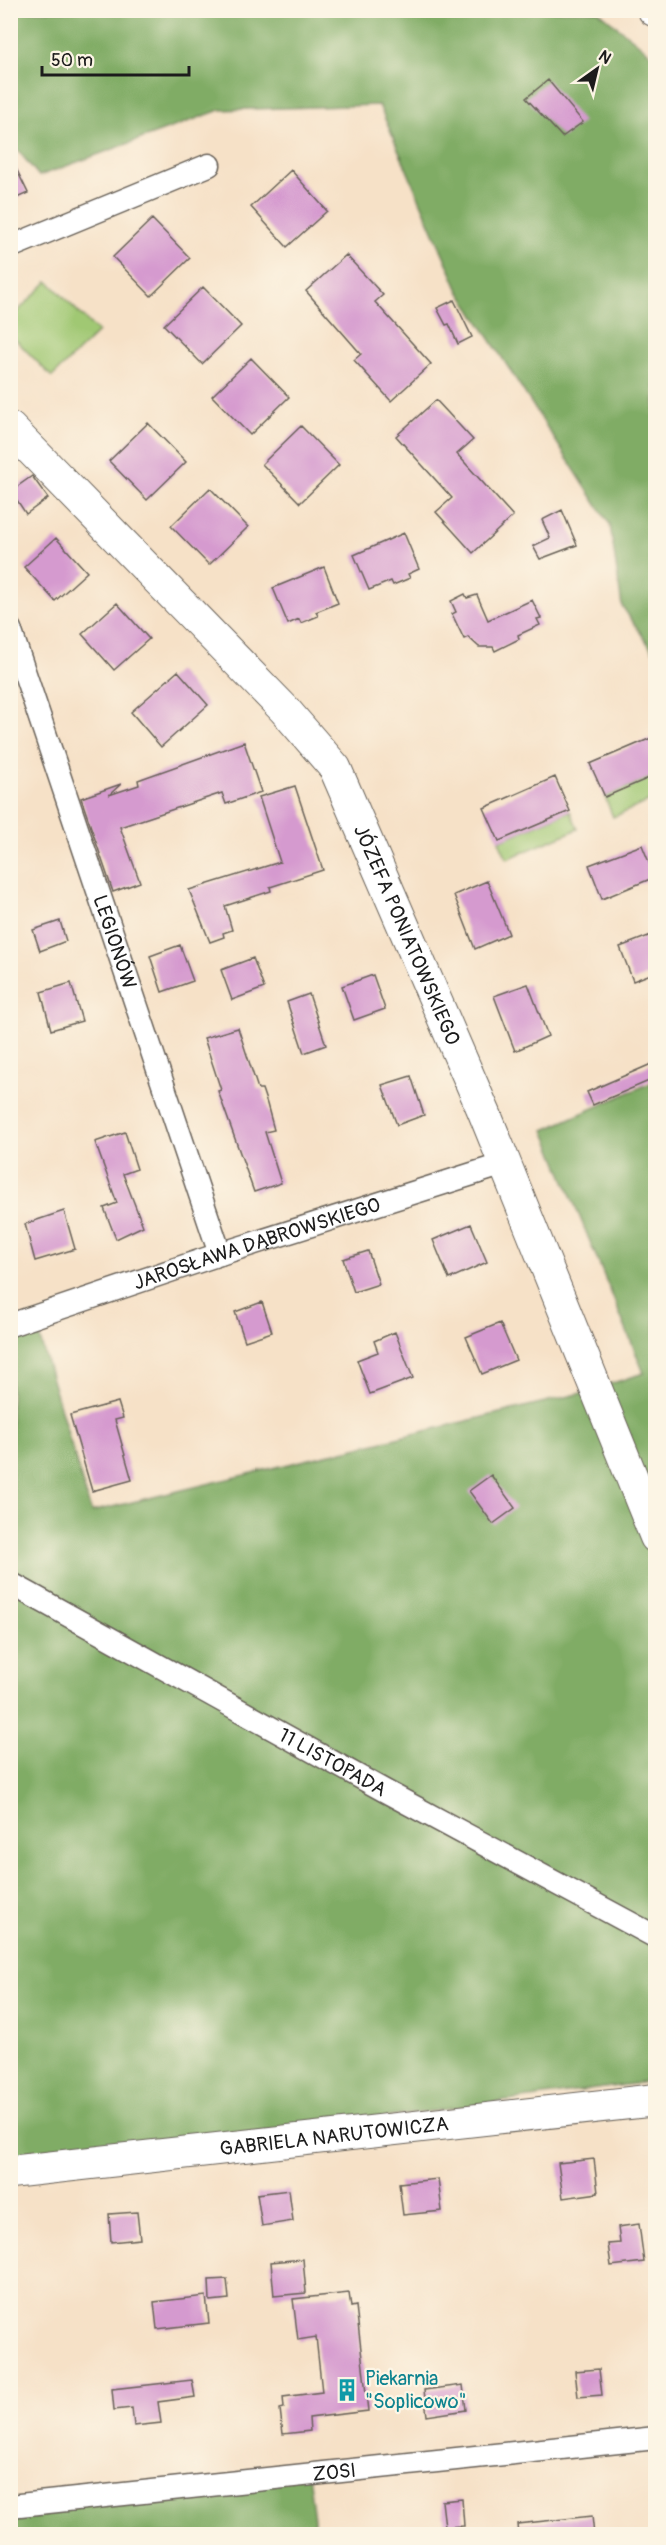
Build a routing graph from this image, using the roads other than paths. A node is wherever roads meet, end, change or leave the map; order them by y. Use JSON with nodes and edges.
{"nodes":[{"id":1,"x":209,"y":165,"type":"dead end"},
{"id":2,"x":10,"y":246,"type":"edge"},
{"id":3,"x":10,"y":428,"type":"edge"},
{"id":4,"x":10,"y":629,"type":"edge"},
{"id":5,"x":504,"y":1164,"type":"junction"},
{"id":6,"x":220,"y":1254,"type":"junction"},
{"id":7,"x":10,"y":1325,"type":"edge"},
{"id":8,"x":656,"y":1537,"type":"edge"},
{"id":9,"x":10,"y":1583,"type":"edge"},
{"id":10,"x":656,"y":1937,"type":"edge"},
{"id":11,"x":656,"y":2100,"type":"edge"},
{"id":12,"x":10,"y":2172,"type":"edge"},
{"id":13,"x":656,"y":2438,"type":"edge"},
{"id":14,"x":10,"y":2506,"type":"edge"}],
"edges":[{"from":1,"to":2,"type":"street"},
{"from":3,"to":5,"type":"street","name":"JÓZEFA PONIATOWSKIEGO"},
{"from":4,"to":6,"type":"street","name":"LEGIONÓW"},
{"from":5,"to":6,"type":"street","name":"JAROSŁAWA DĄBROWSKIEGO"},
{"from":5,"to":8,"type":"street","name":"JÓZEFA PONIATOWSKIEGO"},
{"from":6,"to":7,"type":"street","name":"JAROSŁAWA DĄBROWSKIEGO"},
{"from":9,"to":10,"type":"street","name":"11 LISTOPADA"},
{"from":11,"to":12,"type":"street","name":"GABRIELA NARUTOWICZA"},
{"from":13,"to":14,"type":"street","name":"ZOSI"}]}
